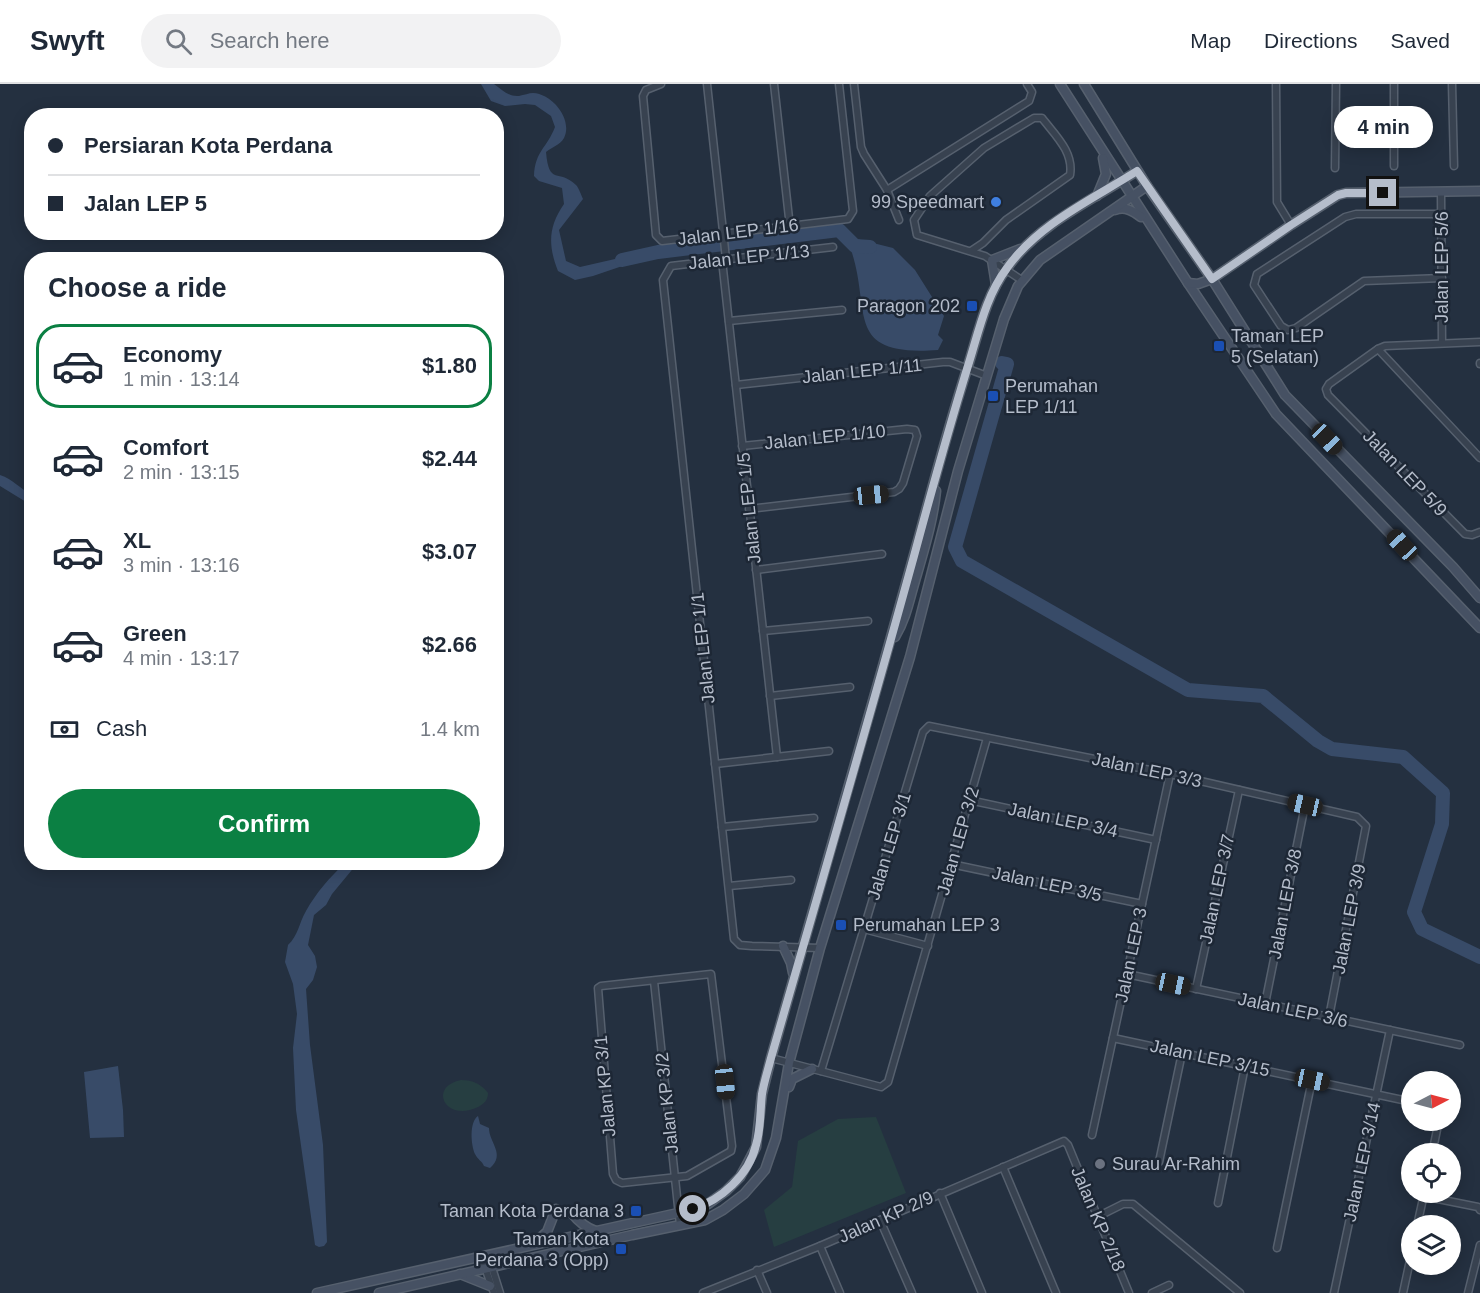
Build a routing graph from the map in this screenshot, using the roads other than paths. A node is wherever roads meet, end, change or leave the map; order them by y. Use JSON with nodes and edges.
{"nodes":[{"id":1,"x":661,"y":84,"type":"edge"},
{"id":2,"x":707,"y":84,"type":"edge"},
{"id":3,"x":774,"y":84,"type":"edge"},
{"id":4,"x":839,"y":84,"type":"edge"},
{"id":5,"x":854,"y":84,"type":"edge"},
{"id":6,"x":1027,"y":84,"type":"edge"},
{"id":7,"x":1060,"y":84,"type":"edge"},
{"id":8,"x":1084,"y":84,"type":"edge"},
{"id":9,"x":1276,"y":84,"type":"edge"},
{"id":10,"x":1336,"y":84,"type":"edge"},
{"id":11,"x":1394,"y":84,"type":"edge"},
{"id":12,"x":1452,"y":84,"type":"edge"},
{"id":13,"x":1101,"y":149,"type":"junction"},
{"id":14,"x":1394,"y":166,"type":"dead end"},
{"id":15,"x":1454,"y":166,"type":"dead end"},
{"id":16,"x":1335,"y":168,"type":"dead end"},
{"id":17,"x":1137,"y":171,"type":"junction"},
{"id":18,"x":1121,"y":181,"type":"junction"},
{"id":19,"x":1147,"y":186,"type":"junction"},
{"id":20,"x":887,"y":190,"type":"junction"},
{"id":21,"x":1480,"y":191,"type":"edge"},
{"id":22,"x":1441,"y":192,"type":"junction"},
{"id":23,"x":1096,"y":197,"type":"junction"},
{"id":24,"x":1131,"y":197,"type":"junction"},
{"id":25,"x":1108,"y":213,"type":"junction"},
{"id":26,"x":1441,"y":214,"type":"junction"},
{"id":27,"x":899,"y":220,"type":"dead end"},
{"id":28,"x":1149,"y":223,"type":"junction"},
{"id":29,"x":1291,"y":225,"type":"junction"},
{"id":30,"x":790,"y":227,"type":"junction"},
{"id":31,"x":723,"y":237,"type":"junction"},
{"id":32,"x":988,"y":238,"type":"junction"},
{"id":33,"x":833,"y":247,"type":"dead end"},
{"id":34,"x":1023,"y":248,"type":"junction"},
{"id":35,"x":970,"y":251,"type":"junction"},
{"id":36,"x":724,"y":257,"type":"junction"},
{"id":37,"x":989,"y":258,"type":"junction"},
{"id":38,"x":1006,"y":268,"type":"junction"},
{"id":39,"x":667,"y":271,"type":"joint"},
{"id":40,"x":1442,"y":278,"type":"junction"},
{"id":41,"x":1212,"y":279,"type":"junction"},
{"id":42,"x":1023,"y":281,"type":"junction"},
{"id":43,"x":1188,"y":283,"type":"junction"},
{"id":44,"x":996,"y":285,"type":"junction"},
{"id":45,"x":842,"y":310,"type":"dead end"},
{"id":46,"x":729,"y":321,"type":"junction"},
{"id":47,"x":1480,"y":342,"type":"edge"},
{"id":48,"x":1442,"y":343,"type":"junction"},
{"id":49,"x":1378,"y":349,"type":"junction"},
{"id":50,"x":967,"y":368,"type":"junction"},
{"id":51,"x":987,"y":376,"type":"junction"},
{"id":52,"x":736,"y":385,"type":"junction"},
{"id":53,"x":742,"y":446,"type":"junction"},
{"id":54,"x":1480,"y":458,"type":"edge"},
{"id":55,"x":749,"y":509,"type":"junction"},
{"id":56,"x":1480,"y":532,"type":"edge"},
{"id":57,"x":882,"y":554,"type":"dead end"},
{"id":58,"x":756,"y":570,"type":"junction"},
{"id":59,"x":1480,"y":598,"type":"edge"},
{"id":60,"x":868,"y":621,"type":"dead end"},
{"id":61,"x":1480,"y":628,"type":"edge"},
{"id":62,"x":763,"y":631,"type":"junction"},
{"id":63,"x":850,"y":687,"type":"dead end"},
{"id":64,"x":770,"y":696,"type":"junction"},
{"id":65,"x":929,"y":726,"type":"joint"},
{"id":66,"x":987,"y":738,"type":"junction"},
{"id":67,"x":829,"y":751,"type":"dead end"},
{"id":68,"x":777,"y":757,"type":"junction"},
{"id":69,"x":715,"y":764,"type":"junction"},
{"id":70,"x":1170,"y":774,"type":"junction"},
{"id":71,"x":1239,"y":790,"type":"junction"},
{"id":72,"x":969,"y":800,"type":"junction"},
{"id":73,"x":1305,"y":805,"type":"junction"},
{"id":74,"x":814,"y":818,"type":"dead end"},
{"id":75,"x":1363,"y":821,"type":"joint"},
{"id":76,"x":722,"y":827,"type":"junction"},
{"id":77,"x":1156,"y":840,"type":"junction"},
{"id":78,"x":951,"y":864,"type":"junction"},
{"id":79,"x":791,"y":880,"type":"dead end"},
{"id":80,"x":729,"y":886,"type":"junction"},
{"id":81,"x":1142,"y":904,"type":"junction"},
{"id":82,"x":864,"y":929,"type":"junction"},
{"id":83,"x":783,"y":946,"type":"junction"},
{"id":84,"x":802,"y":946,"type":"junction"},
{"id":85,"x":928,"y":946,"type":"junction"},
{"id":86,"x":820,"y":948,"type":"junction"},
{"id":87,"x":1127,"y":974,"type":"junction"},
{"id":88,"x":794,"y":977,"type":"junction"},
{"id":89,"x":654,"y":981,"type":"junction"},
{"id":90,"x":1196,"y":989,"type":"junction"},
{"id":91,"x":1265,"y":1004,"type":"junction"},
{"id":92,"x":1329,"y":1017,"type":"junction"},
{"id":93,"x":1390,"y":1030,"type":"junction"},
{"id":94,"x":1113,"y":1038,"type":"junction"},
{"id":95,"x":1460,"y":1045,"type":"dead end"},
{"id":96,"x":1182,"y":1053,"type":"junction"},
{"id":97,"x":771,"y":1058,"type":"junction"},
{"id":98,"x":789,"y":1063,"type":"junction"},
{"id":99,"x":1245,"y":1066,"type":"junction"},
{"id":100,"x":816,"y":1070,"type":"junction"},
{"id":101,"x":1312,"y":1080,"type":"junction"},
{"id":102,"x":1376,"y":1094,"type":"junction"},
{"id":103,"x":1401,"y":1100,"type":"edge"},
{"id":104,"x":782,"y":1107,"type":"junction"},
{"id":105,"x":1092,"y":1135,"type":"dead end"},
{"id":106,"x":1068,"y":1145,"type":"joint"},
{"id":107,"x":1159,"y":1162,"type":"dead end"},
{"id":108,"x":1003,"y":1167,"type":"junction"},
{"id":109,"x":675,"y":1177,"type":"junction"},
{"id":110,"x":940,"y":1193,"type":"junction"},
{"id":111,"x":1218,"y":1203,"type":"dead end"},
{"id":112,"x":1461,"y":1203,"type":"edge"},
{"id":113,"x":556,"y":1209,"type":"dead end"},
{"id":114,"x":1480,"y":1210,"type":"edge"},
{"id":115,"x":571,"y":1212,"type":"dead end"},
{"id":116,"x":678,"y":1213,"type":"junction"},
{"id":117,"x":1097,"y":1217,"type":"junction"},
{"id":118,"x":880,"y":1220,"type":"junction"},
{"id":119,"x":680,"y":1226,"type":"junction"},
{"id":120,"x":596,"y":1231,"type":"junction"},
{"id":121,"x":532,"y":1245,"type":"junction"},
{"id":122,"x":1480,"y":1245,"type":"edge"},
{"id":123,"x":820,"y":1246,"type":"junction"},
{"id":124,"x":1277,"y":1248,"type":"dead end"},
{"id":125,"x":484,"y":1256,"type":"junction"},
{"id":126,"x":488,"y":1268,"type":"junction"},
{"id":127,"x":757,"y":1270,"type":"junction"},
{"id":128,"x":459,"y":1274,"type":"junction"},
{"id":129,"x":1406,"y":1275,"type":"edge"},
{"id":130,"x":1169,"y":1285,"type":"dead end"},
{"id":131,"x":492,"y":1290,"type":"edge"},
{"id":132,"x":317,"y":1293,"type":"edge"},
{"id":133,"x":379,"y":1293,"type":"edge"},
{"id":134,"x":500,"y":1293,"type":"edge"},
{"id":135,"x":703,"y":1293,"type":"edge"},
{"id":136,"x":767,"y":1293,"type":"edge"},
{"id":137,"x":840,"y":1293,"type":"edge"},
{"id":138,"x":912,"y":1293,"type":"edge"},
{"id":139,"x":982,"y":1293,"type":"edge"},
{"id":140,"x":1056,"y":1293,"type":"edge"},
{"id":141,"x":1129,"y":1293,"type":"edge"},
{"id":142,"x":1152,"y":1293,"type":"edge"},
{"id":143,"x":1240,"y":1293,"type":"edge"},
{"id":144,"x":1334,"y":1293,"type":"edge"},
{"id":145,"x":1402,"y":1293,"type":"edge"},
{"id":146,"x":1468,"y":1293,"type":"edge"}],
"edges":[{"from":1,"to":31,"type":"street","name":"Jalan LEP 1/16"},
{"from":2,"to":31,"type":"street","name":"Jalan LEP 1/5"},
{"from":3,"to":30,"type":"street"},
{"from":4,"to":30,"type":"street","name":"Jalan LEP 1/16"},
{"from":5,"to":20,"type":"street"},
{"from":6,"to":20,"type":"street"},
{"from":7,"to":13,"type":"street"},
{"from":8,"to":17,"type":"street"},
{"from":9,"to":29,"type":"street"},
{"from":10,"to":16,"type":"street"},
{"from":11,"to":14,"type":"street"},
{"from":12,"to":15,"type":"street"},
{"from":13,"to":18,"type":"street"},
{"from":13,"to":23,"type":"street"},
{"from":17,"to":18,"type":"street"},
{"from":17,"to":19,"type":"street"},
{"from":18,"to":23,"type":"street"},
{"from":18,"to":24,"type":"street"},
{"from":19,"to":24,"type":"street"},
{"from":19,"to":41,"type":"street"},
{"from":20,"to":27,"type":"street"},
{"from":21,"to":22,"type":"street"},
{"from":22,"to":26,"type":"street","name":"Jalan LEP 5/6"},
{"from":22,"to":29,"type":"street"},
{"from":23,"to":34,"type":"street"},
{"from":24,"to":25,"type":"street"},
{"from":24,"to":28,"type":"street"},
{"from":25,"to":28,"type":"street"},
{"from":25,"to":42,"type":"street"},
{"from":26,"to":40,"type":"street","name":"Jalan LEP 5/6"},
{"from":26,"to":40,"type":"street"},
{"from":28,"to":43,"type":"street"},
{"from":29,"to":41,"type":"street"},
{"from":30,"to":31,"type":"street","name":"Jalan LEP 1/16"},
{"from":31,"to":36,"type":"street","name":"Jalan LEP 1/5"},
{"from":32,"to":35,"type":"street"},
{"from":32,"to":35,"type":"street"},
{"from":32,"to":37,"type":"street"},
{"from":33,"to":36,"type":"street","name":"Jalan LEP 1/13"},
{"from":34,"to":37,"type":"street"},
{"from":34,"to":38,"type":"street"},
{"from":35,"to":37,"type":"street"},
{"from":36,"to":39,"type":"street","name":"Jalan LEP 1/13"},
{"from":36,"to":46,"type":"street","name":"Jalan LEP 1/5"},
{"from":37,"to":38,"type":"street"},
{"from":37,"to":44,"type":"street"},
{"from":38,"to":42,"type":"street"},
{"from":38,"to":44,"type":"street"},
{"from":39,"to":69,"type":"street","name":"Jalan LEP 1/1"},
{"from":40,"to":48,"type":"street","name":"Jalan LEP 5/6"},
{"from":41,"to":43,"type":"street"},
{"from":41,"to":59,"type":"street"},
{"from":42,"to":51,"type":"street"},
{"from":43,"to":61,"type":"street"},
{"from":44,"to":50,"type":"street"},
{"from":45,"to":46,"type":"street"},
{"from":46,"to":52,"type":"street","name":"Jalan LEP 1/5"},
{"from":47,"to":48,"type":"street"},
{"from":48,"to":49,"type":"street"},
{"from":49,"to":54,"type":"street"},
{"from":49,"to":56,"type":"street","name":"Jalan LEP 5/9"},
{"from":50,"to":51,"type":"street","name":"Jalan LEP 1/11"},
{"from":50,"to":52,"type":"street","name":"Jalan LEP 1/11"},
{"from":50,"to":84,"type":"street"},
{"from":51,"to":86,"type":"street"},
{"from":52,"to":53,"type":"street","name":"Jalan LEP 1/5"},
{"from":53,"to":55,"type":"street","name":"Jalan LEP 1/5"},
{"from":53,"to":55,"type":"street","name":"Jalan LEP 1/10"},
{"from":55,"to":58,"type":"street","name":"Jalan LEP 1/5"},
{"from":57,"to":58,"type":"street"},
{"from":58,"to":62,"type":"street","name":"Jalan LEP 1/5"},
{"from":60,"to":62,"type":"street"},
{"from":62,"to":64,"type":"street","name":"Jalan LEP 1/5"},
{"from":63,"to":64,"type":"street"},
{"from":64,"to":68,"type":"street","name":"Jalan LEP 1/5"},
{"from":65,"to":66,"type":"street","name":"Jalan LEP 3/3"},
{"from":65,"to":82,"type":"street","name":"Jalan LEP 3/1"},
{"from":66,"to":70,"type":"street","name":"Jalan LEP 3/3"},
{"from":66,"to":72,"type":"street","name":"Jalan LEP 3/2"},
{"from":67,"to":68,"type":"street"},
{"from":68,"to":69,"type":"street"},
{"from":69,"to":76,"type":"street","name":"Jalan LEP 1/1"},
{"from":70,"to":71,"type":"street","name":"Jalan LEP 3/3"},
{"from":70,"to":77,"type":"street","name":"Jalan LEP 3"},
{"from":71,"to":73,"type":"street","name":"Jalan LEP 3/3"},
{"from":71,"to":90,"type":"street","name":"Jalan LEP 3/7"},
{"from":72,"to":77,"type":"street","name":"Jalan LEP 3/4"},
{"from":72,"to":78,"type":"street","name":"Jalan LEP 3/2"},
{"from":73,"to":75,"type":"street","name":"Jalan LEP 3/3"},
{"from":73,"to":91,"type":"street","name":"Jalan LEP 3/8"},
{"from":74,"to":76,"type":"street"},
{"from":75,"to":92,"type":"street","name":"Jalan LEP 3/9"},
{"from":76,"to":80,"type":"street","name":"Jalan LEP 1/1"},
{"from":77,"to":81,"type":"street","name":"Jalan LEP 3"},
{"from":78,"to":81,"type":"street","name":"Jalan LEP 3/5"},
{"from":78,"to":85,"type":"street","name":"Jalan LEP 3/2"},
{"from":79,"to":80,"type":"street"},
{"from":80,"to":83,"type":"street","name":"Jalan LEP 1/1"},
{"from":81,"to":87,"type":"street","name":"Jalan LEP 3"},
{"from":82,"to":85,"type":"street"},
{"from":82,"to":100,"type":"street","name":"Jalan LEP 3/1"},
{"from":83,"to":84,"type":"street","name":"Jalan LEP 1/1"},
{"from":83,"to":88,"type":"street"},
{"from":84,"to":86,"type":"street","name":"Jalan LEP 1/1"},
{"from":84,"to":88,"type":"street"},
{"from":85,"to":100,"type":"street","name":"Jalan LEP 3/2"},
{"from":86,"to":98,"type":"street"},
{"from":87,"to":90,"type":"street","name":"Jalan LEP 3/6"},
{"from":87,"to":94,"type":"street","name":"Jalan LEP 3"},
{"from":88,"to":97,"type":"street"},
{"from":89,"to":109,"type":"street","name":"Jalan KP 3/2"},
{"from":89,"to":109,"type":"street"},
{"from":89,"to":109,"type":"street","name":"Jalan KP 3/1"},
{"from":90,"to":91,"type":"street","name":"Jalan LEP 3/6"},
{"from":91,"to":92,"type":"street","name":"Jalan LEP 3/6"},
{"from":92,"to":93,"type":"street","name":"Jalan LEP 3/6"},
{"from":93,"to":95,"type":"street","name":"Jalan LEP 3/6"},
{"from":93,"to":102,"type":"street","name":"Jalan LEP 3/14"},
{"from":94,"to":96,"type":"street","name":"Jalan LEP 3/15"},
{"from":94,"to":105,"type":"street","name":"Jalan LEP 3"},
{"from":96,"to":99,"type":"street","name":"Jalan LEP 3/15"},
{"from":96,"to":107,"type":"street"},
{"from":97,"to":98,"type":"street"},
{"from":97,"to":116,"type":"street"},
{"from":98,"to":100,"type":"street"},
{"from":98,"to":104,"type":"street"},
{"from":99,"to":101,"type":"street","name":"Jalan LEP 3/15"},
{"from":99,"to":111,"type":"street"},
{"from":100,"to":104,"type":"street"},
{"from":101,"to":102,"type":"street","name":"Jalan LEP 3/15"},
{"from":101,"to":124,"type":"street"},
{"from":102,"to":103,"type":"street","name":"Jalan LEP 3/15"},
{"from":102,"to":144,"type":"street","name":"Jalan LEP 3/14"},
{"from":104,"to":119,"type":"street"},
{"from":106,"to":108,"type":"street","name":"Jalan KP 2/9"},
{"from":106,"to":117,"type":"street","name":"Jalan KP 2/18"},
{"from":108,"to":110,"type":"street","name":"Jalan KP 2/9"},
{"from":108,"to":140,"type":"street"},
{"from":109,"to":116,"type":"street","name":"Jalan KP 3/2"},
{"from":110,"to":118,"type":"street","name":"Jalan KP 2/9"},
{"from":110,"to":139,"type":"street"},
{"from":112,"to":114,"type":"street"},
{"from":113,"to":121,"type":"street"},
{"from":115,"to":120,"type":"street"},
{"from":116,"to":119,"type":"street","name":"Jalan KP 3/2"},
{"from":116,"to":120,"type":"street"},
{"from":117,"to":141,"type":"street","name":"Jalan KP 2/18"},
{"from":117,"to":143,"type":"street"},
{"from":118,"to":123,"type":"street","name":"Jalan KP 2/9"},
{"from":118,"to":138,"type":"street"},
{"from":119,"to":126,"type":"street"},
{"from":120,"to":121,"type":"street"},
{"from":121,"to":125,"type":"street"},
{"from":122,"to":146,"type":"street"},
{"from":123,"to":127,"type":"street","name":"Jalan KP 2/9"},
{"from":123,"to":137,"type":"street"},
{"from":125,"to":126,"type":"street"},
{"from":125,"to":132,"type":"street"},
{"from":126,"to":128,"type":"street"},
{"from":126,"to":131,"type":"street"},
{"from":126,"to":134,"type":"street"},
{"from":127,"to":135,"type":"street","name":"Jalan KP 2/9"},
{"from":127,"to":136,"type":"street"},
{"from":128,"to":131,"type":"street"},
{"from":128,"to":133,"type":"street"},
{"from":129,"to":145,"type":"street"},
{"from":130,"to":142,"type":"street"}]}
